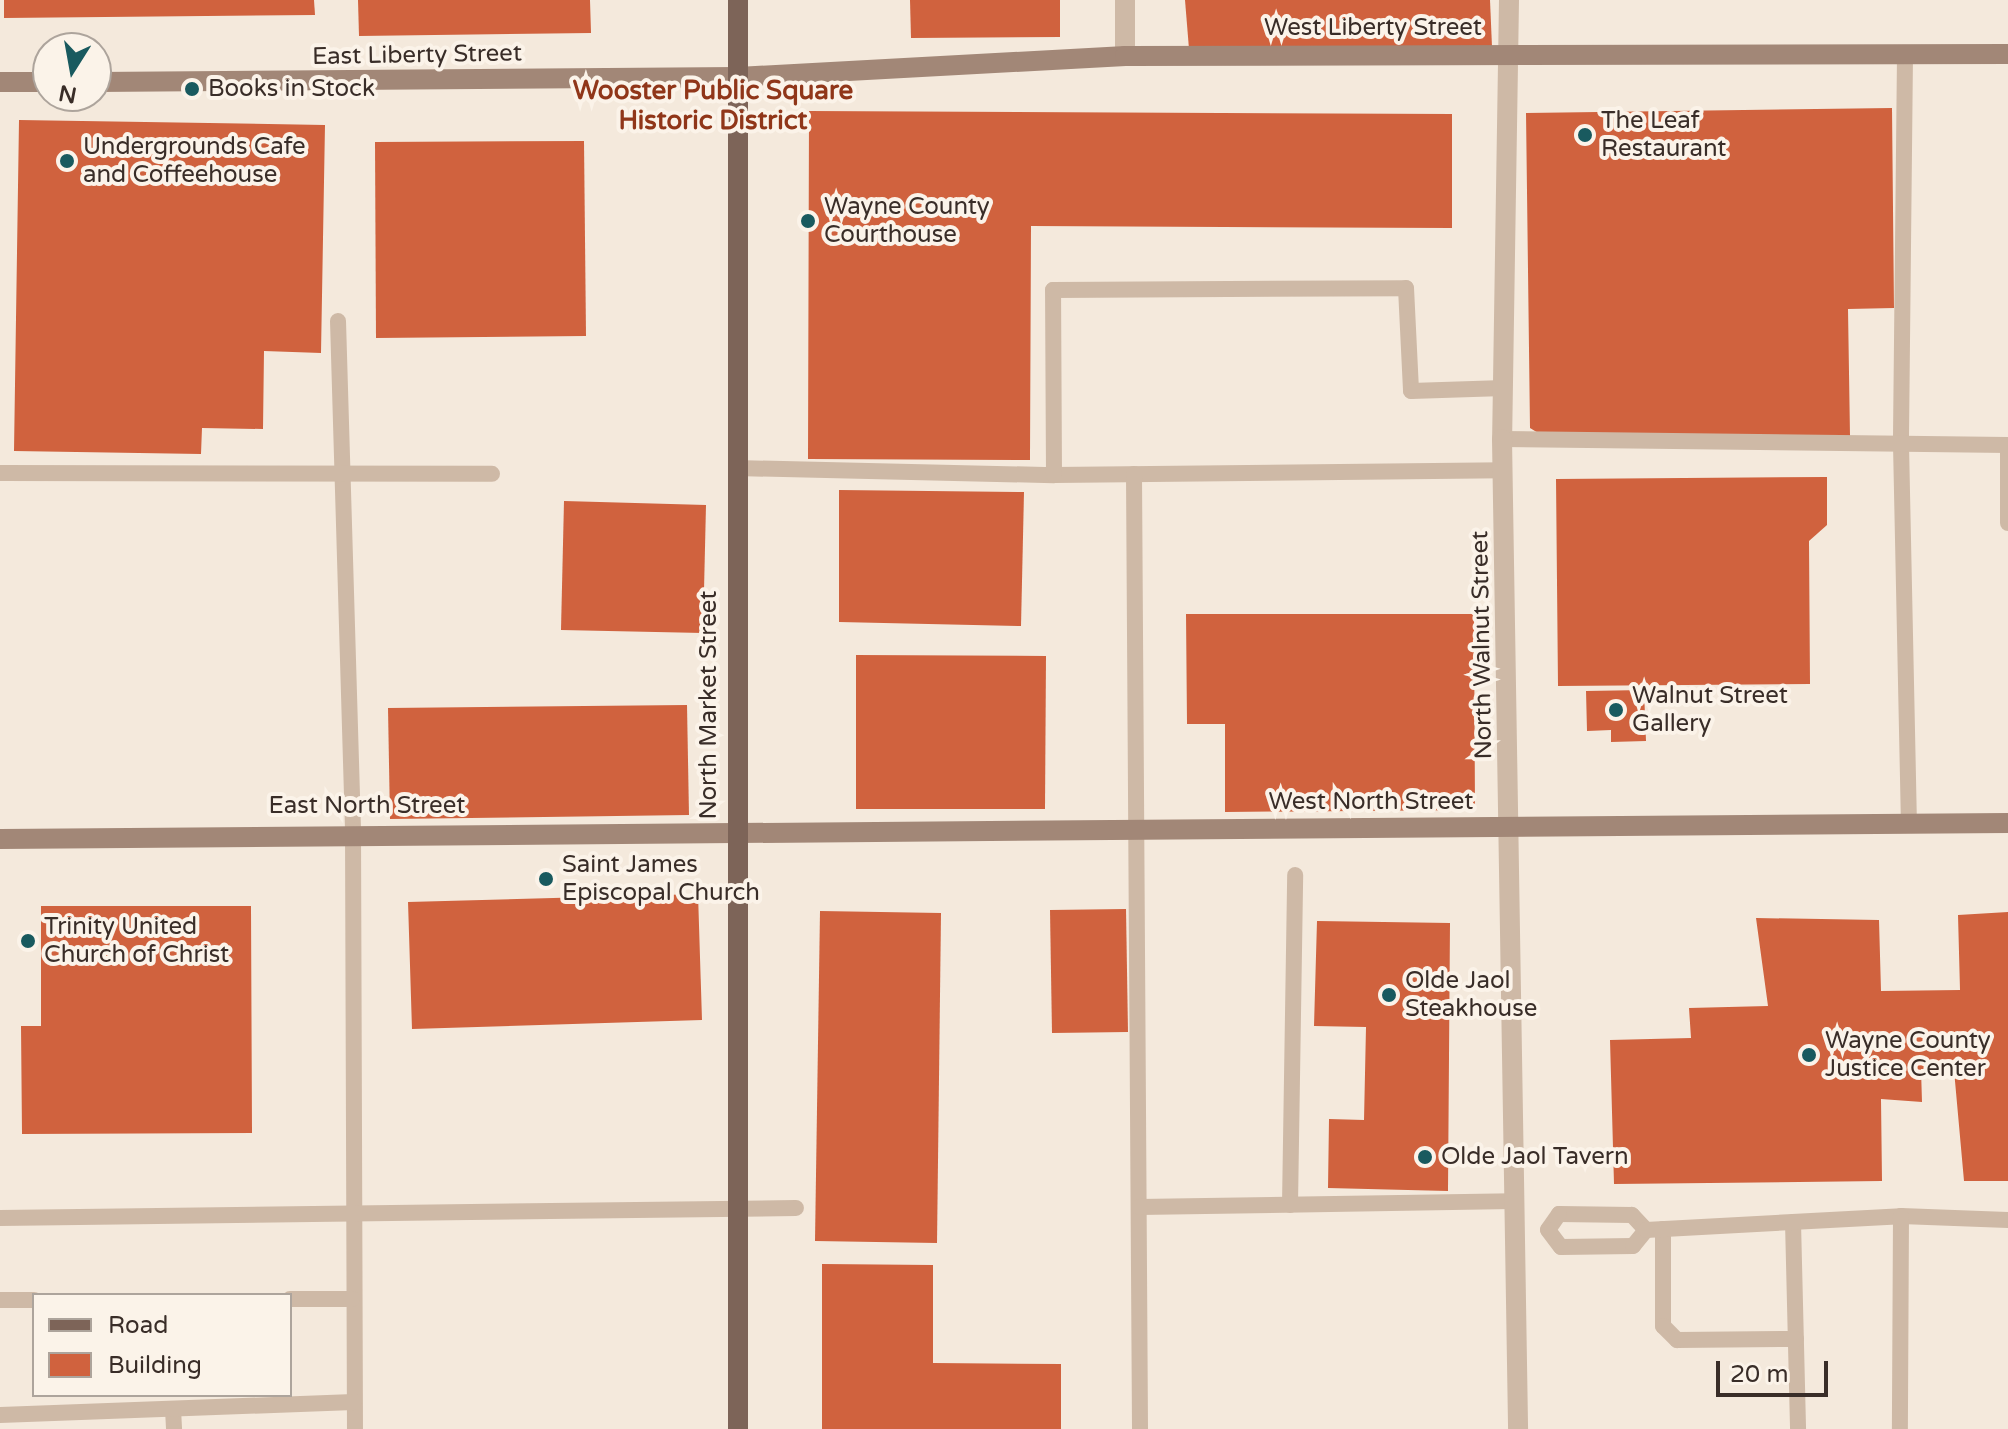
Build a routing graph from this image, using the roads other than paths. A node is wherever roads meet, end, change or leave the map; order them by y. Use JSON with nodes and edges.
{"nodes":[{"id":1,"x":738,"y":0,"type":"edge"},
{"id":2,"x":1125,"y":0,"type":"edge"},
{"id":3,"x":1509,"y":0,"type":"edge"},
{"id":4,"x":1510,"y":53,"type":"junction"},
{"id":5,"x":2008,"y":54,"type":"edge"},
{"id":6,"x":1905,"y":55,"type":"junction"},
{"id":7,"x":1125,"y":56,"type":"junction"},
{"id":8,"x":738,"y":77,"type":"junction"},
{"id":9,"x":0,"y":82,"type":"edge"},
{"id":10,"x":32,"y":82,"type":"edge"},
{"id":11,"x":112,"y":82,"type":"edge"},
{"id":12,"x":338,"y":321,"type":"dead end"},
{"id":13,"x":1504,"y":388,"type":"junction"},
{"id":14,"x":1502,"y":439,"type":"junction"},
{"id":15,"x":1901,"y":444,"type":"junction"},
{"id":16,"x":2008,"y":445,"type":"edge"},
{"id":17,"x":736,"y":468,"type":"junction"},
{"id":18,"x":1503,"y":470,"type":"junction"},
{"id":19,"x":343,"y":471,"type":"junction"},
{"id":20,"x":0,"y":473,"type":"edge"},
{"id":21,"x":492,"y":474,"type":"dead end"},
{"id":22,"x":1134,"y":474,"type":"junction"},
{"id":23,"x":1054,"y":475,"type":"junction"},
{"id":24,"x":2008,"y":523,"type":"edge"},
{"id":25,"x":1909,"y":821,"type":"junction"},
{"id":26,"x":2008,"y":823,"type":"edge"},
{"id":27,"x":1512,"y":827,"type":"junction"},
{"id":28,"x":1137,"y":828,"type":"junction"},
{"id":29,"x":353,"y":830,"type":"junction"},
{"id":30,"x":734,"y":834,"type":"junction"},
{"id":31,"x":0,"y":839,"type":"edge"},
{"id":32,"x":1295,"y":875,"type":"dead end"},
{"id":33,"x":1513,"y":1201,"type":"junction"},
{"id":34,"x":1290,"y":1205,"type":"junction"},
{"id":35,"x":1139,"y":1207,"type":"junction"},
{"id":36,"x":733,"y":1208,"type":"junction"},
{"id":37,"x":796,"y":1208,"type":"dead end"},
{"id":38,"x":350,"y":1212,"type":"junction"},
{"id":39,"x":1901,"y":1216,"type":"junction"},
{"id":40,"x":0,"y":1218,"type":"edge"},
{"id":41,"x":2008,"y":1220,"type":"edge"},
{"id":42,"x":1793,"y":1222,"type":"junction"},
{"id":43,"x":1654,"y":1230,"type":"junction"},
{"id":44,"x":292,"y":1299,"type":"edge"},
{"id":45,"x":352,"y":1299,"type":"junction"},
{"id":46,"x":0,"y":1300,"type":"edge"},
{"id":47,"x":32,"y":1300,"type":"edge"},
{"id":48,"x":1796,"y":1339,"type":"junction"},
{"id":49,"x":354,"y":1402,"type":"junction"},
{"id":50,"x":173,"y":1409,"type":"junction"},
{"id":51,"x":0,"y":1415,"type":"edge"},
{"id":52,"x":174,"y":1429,"type":"edge"},
{"id":53,"x":355,"y":1429,"type":"edge"},
{"id":54,"x":738,"y":1429,"type":"edge"},
{"id":55,"x":1140,"y":1429,"type":"edge"},
{"id":56,"x":1518,"y":1429,"type":"edge"},
{"id":57,"x":1798,"y":1429,"type":"edge"},
{"id":58,"x":1900,"y":1429,"type":"edge"}],
"edges":[{"from":1,"to":8,"type":"main road","name":"North Market Street"},
{"from":2,"to":7,"type":"street"},
{"from":3,"to":4,"type":"street","name":"North Walnut Street"},
{"from":4,"to":6,"type":"street","name":"West Liberty Street"},
{"from":4,"to":7,"type":"street","name":"West Liberty Street"},
{"from":4,"to":13,"type":"street","name":"North Walnut Street"},
{"from":5,"to":6,"type":"street","name":"West Liberty Street"},
{"from":6,"to":15,"type":"lane"},
{"from":7,"to":8,"type":"street","name":"West Liberty Street"},
{"from":8,"to":11,"type":"street","name":"East Liberty Street"},
{"from":8,"to":17,"type":"main road","name":"North Market Street"},
{"from":9,"to":10,"type":"street"},
{"from":12,"to":19,"type":"lane"},
{"from":13,"to":14,"type":"street","name":"North Walnut Street"},
{"from":13,"to":23,"type":"lane"},
{"from":14,"to":15,"type":"lane"},
{"from":14,"to":18,"type":"street","name":"North Walnut Street"},
{"from":15,"to":16,"type":"lane"},
{"from":15,"to":25,"type":"lane"},
{"from":16,"to":24,"type":"lane"},
{"from":17,"to":23,"type":"lane"},
{"from":17,"to":30,"type":"main road","name":"North Market Street"},
{"from":18,"to":22,"type":"lane"},
{"from":18,"to":27,"type":"street","name":"North Walnut Street"},
{"from":19,"to":20,"type":"lane"},
{"from":19,"to":21,"type":"lane"},
{"from":19,"to":29,"type":"lane"},
{"from":22,"to":23,"type":"lane"},
{"from":22,"to":28,"type":"lane"},
{"from":25,"to":26,"type":"street","name":"West North Street"},
{"from":25,"to":27,"type":"street","name":"West North Street"},
{"from":27,"to":28,"type":"street","name":"West North Street"},
{"from":27,"to":33,"type":"street","name":"North Walnut Street"},
{"from":28,"to":30,"type":"street","name":"West North Street"},
{"from":28,"to":35,"type":"lane"},
{"from":29,"to":30,"type":"street","name":"East North Street"},
{"from":29,"to":31,"type":"street","name":"East North Street"},
{"from":29,"to":38,"type":"lane"},
{"from":30,"to":36,"type":"main road","name":"North Market Street"},
{"from":32,"to":34,"type":"lane"},
{"from":33,"to":34,"type":"lane"},
{"from":33,"to":56,"type":"street","name":"North Walnut Street"},
{"from":34,"to":35,"type":"lane"},
{"from":35,"to":55,"type":"lane"},
{"from":36,"to":37,"type":"lane"},
{"from":36,"to":38,"type":"lane"},
{"from":36,"to":54,"type":"main road","name":"North Market Street"},
{"from":38,"to":40,"type":"lane"},
{"from":38,"to":45,"type":"lane"},
{"from":39,"to":41,"type":"lane"},
{"from":39,"to":42,"type":"lane"},
{"from":39,"to":58,"type":"lane"},
{"from":42,"to":43,"type":"lane"},
{"from":42,"to":48,"type":"lane"},
{"from":43,"to":43,"type":"lane"},
{"from":43,"to":48,"type":"lane"},
{"from":44,"to":45,"type":"lane"},
{"from":45,"to":49,"type":"lane"},
{"from":46,"to":47,"type":"lane"},
{"from":48,"to":57,"type":"lane"},
{"from":49,"to":50,"type":"lane"},
{"from":49,"to":53,"type":"lane"},
{"from":50,"to":51,"type":"lane"},
{"from":50,"to":52,"type":"lane"}]}
